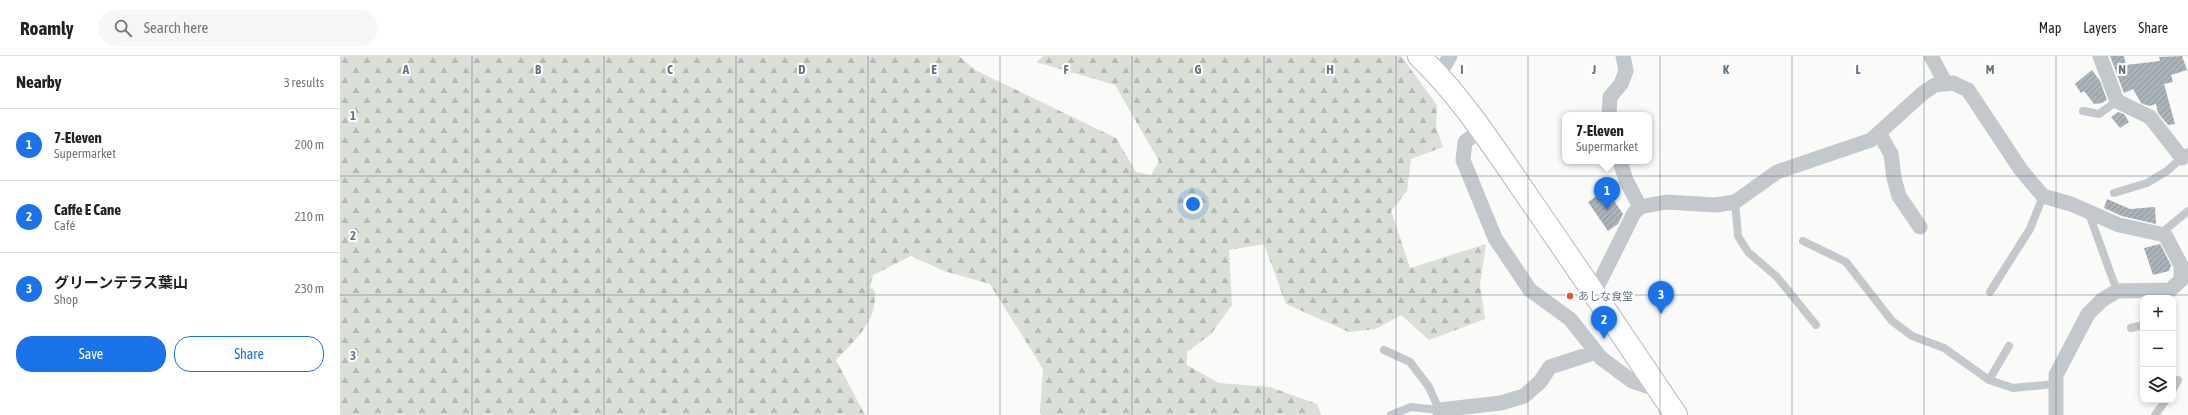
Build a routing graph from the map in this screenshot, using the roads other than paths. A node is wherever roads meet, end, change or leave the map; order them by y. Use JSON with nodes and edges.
{"nodes":[{"id":1,"x":1419,"y":56,"type":"edge"},
{"id":2,"x":1450,"y":56,"type":"edge"},
{"id":3,"x":1623,"y":56,"type":"edge"},
{"id":4,"x":1931,"y":56,"type":"edge"},
{"id":5,"x":2100,"y":56,"type":"edge"},
{"id":6,"x":1439,"y":75,"type":"junction"},
{"id":7,"x":1946,"y":84,"type":"junction"},
{"id":8,"x":2117,"y":101,"type":"junction"},
{"id":9,"x":2082,"y":111,"type":"dead end"},
{"id":10,"x":1609,"y":112,"type":"edge"},
{"id":11,"x":1481,"y":129,"type":"junction"},
{"id":12,"x":1879,"y":133,"type":"junction"},
{"id":13,"x":2185,"y":155,"type":"edge"},
{"id":14,"x":1621,"y":164,"type":"edge"},
{"id":15,"x":2114,"y":192,"type":"dead end"},
{"id":16,"x":2043,"y":196,"type":"junction"},
{"id":17,"x":1735,"y":202,"type":"junction"},
{"id":18,"x":1640,"y":207,"type":"junction"},
{"id":19,"x":2088,"y":211,"type":"junction"},
{"id":20,"x":2188,"y":211,"type":"edge"},
{"id":21,"x":1920,"y":227,"type":"dead end"},
{"id":22,"x":2160,"y":234,"type":"junction"},
{"id":23,"x":1803,"y":241,"type":"dead end"},
{"id":24,"x":2184,"y":264,"type":"edge"},
{"id":25,"x":2118,"y":291,"type":"junction"},
{"id":26,"x":1990,"y":292,"type":"dead end"},
{"id":27,"x":1594,"y":293,"type":"junction"},
{"id":28,"x":2158,"y":294,"type":"edge"},
{"id":29,"x":1816,"y":325,"type":"dead end"},
{"id":30,"x":2140,"y":326,"type":"edge"},
{"id":31,"x":2131,"y":328,"type":"dead end"},
{"id":32,"x":2009,"y":346,"type":"dead end"},
{"id":33,"x":1384,"y":350,"type":"dead end"},
{"id":34,"x":1596,"y":352,"type":"junction"},
{"id":35,"x":1989,"y":380,"type":"junction"},
{"id":36,"x":2178,"y":380,"type":"dead end"},
{"id":37,"x":2056,"y":384,"type":"junction"},
{"id":38,"x":2176,"y":384,"type":"edge"},
{"id":39,"x":1660,"y":390,"type":"junction"},
{"id":40,"x":2164,"y":403,"type":"edge"},
{"id":41,"x":1440,"y":412,"type":"edge"},
{"id":42,"x":1391,"y":415,"type":"edge"},
{"id":43,"x":1676,"y":415,"type":"edge"},
{"id":44,"x":2056,"y":415,"type":"edge"},
{"id":45,"x":2155,"y":415,"type":"edge"}],
"edges":[{"from":1,"to":6,"type":"street"},
{"from":2,"to":6,"type":"street"},
{"from":3,"to":10,"type":"street"},
{"from":4,"to":7,"type":"street"},
{"from":5,"to":8,"type":"street"},
{"from":6,"to":11,"type":"street"},
{"from":7,"to":12,"type":"street"},
{"from":7,"to":16,"type":"street"},
{"from":8,"to":9,"type":"lane"},
{"from":8,"to":13,"type":"street"},
{"from":11,"to":27,"type":"street"},
{"from":11,"to":34,"type":"street"},
{"from":12,"to":17,"type":"street"},
{"from":12,"to":21,"type":"street"},
{"from":13,"to":15,"type":"lane"},
{"from":14,"to":18,"type":"street"},
{"from":16,"to":19,"type":"street"},
{"from":16,"to":26,"type":"lane"},
{"from":17,"to":18,"type":"street"},
{"from":17,"to":29,"type":"lane"},
{"from":18,"to":27,"type":"street"},
{"from":19,"to":22,"type":"street"},
{"from":19,"to":25,"type":"lane"},
{"from":20,"to":22,"type":"lane"},
{"from":22,"to":24,"type":"street"},
{"from":23,"to":35,"type":"lane"},
{"from":24,"to":28,"type":"street"},
{"from":25,"to":28,"type":"street"},
{"from":25,"to":37,"type":"street"},
{"from":27,"to":39,"type":"street"},
{"from":30,"to":31,"type":"lane"},
{"from":32,"to":35,"type":"lane"},
{"from":33,"to":41,"type":"lane"},
{"from":34,"to":39,"type":"street"},
{"from":34,"to":41,"type":"street"},
{"from":35,"to":37,"type":"lane"},
{"from":36,"to":38,"type":"lane"},
{"from":37,"to":44,"type":"street"},
{"from":39,"to":43,"type":"street"},
{"from":40,"to":45,"type":"lane"},
{"from":41,"to":42,"type":"lane"}]}
